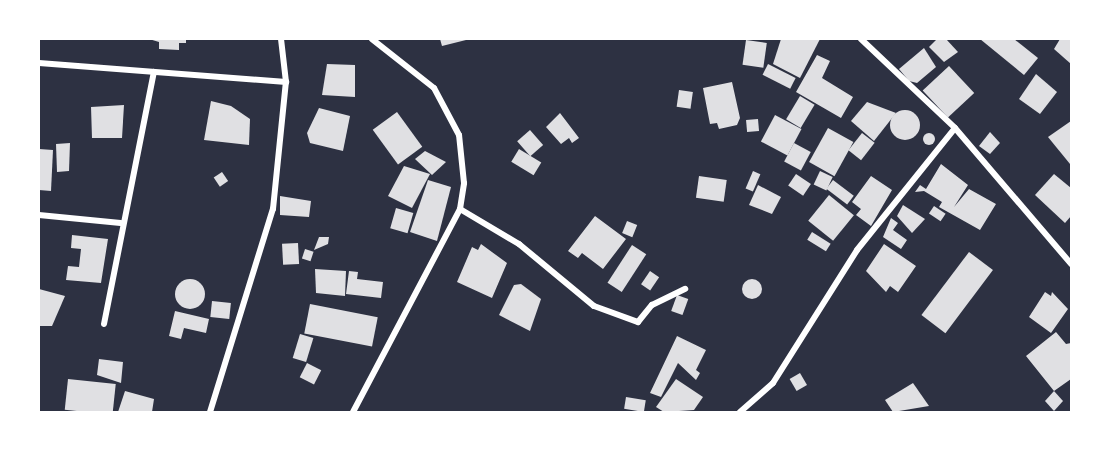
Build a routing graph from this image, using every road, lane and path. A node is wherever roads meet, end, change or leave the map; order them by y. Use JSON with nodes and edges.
{"nodes":[{"id":1,"x":281,"y":39,"type":"edge"},
{"id":2,"x":372,"y":39,"type":"edge"},
{"id":3,"x":861,"y":39,"type":"edge"},
{"id":4,"x":39,"y":63,"type":"edge"},
{"id":5,"x":154,"y":72,"type":"junction"},
{"id":6,"x":286,"y":81,"type":"junction"},
{"id":7,"x":955,"y":128,"type":"junction"},
{"id":8,"x":460,"y":209,"type":"junction"},
{"id":9,"x":39,"y":215,"type":"edge"},
{"id":10,"x":121,"y":223,"type":"junction"},
{"id":11,"x":1071,"y":264,"type":"edge"},
{"id":12,"x":685,"y":289,"type":"dead end"},
{"id":13,"x":104,"y":324,"type":"dead end"},
{"id":14,"x":210,"y":412,"type":"edge"},
{"id":15,"x":354,"y":412,"type":"edge"},
{"id":16,"x":740,"y":412,"type":"edge"}],
"edges":[{"from":1,"to":6,"type":"street"},
{"from":2,"to":8,"type":"street"},
{"from":3,"to":7,"type":"street"},
{"from":4,"to":5,"type":"street"},
{"from":5,"to":6,"type":"street"},
{"from":5,"to":10,"type":"street"},
{"from":6,"to":14,"type":"street"},
{"from":7,"to":11,"type":"street"},
{"from":7,"to":16,"type":"street"},
{"from":8,"to":12,"type":"street"},
{"from":8,"to":15,"type":"street"},
{"from":9,"to":10,"type":"street"},
{"from":10,"to":13,"type":"street"}]}
